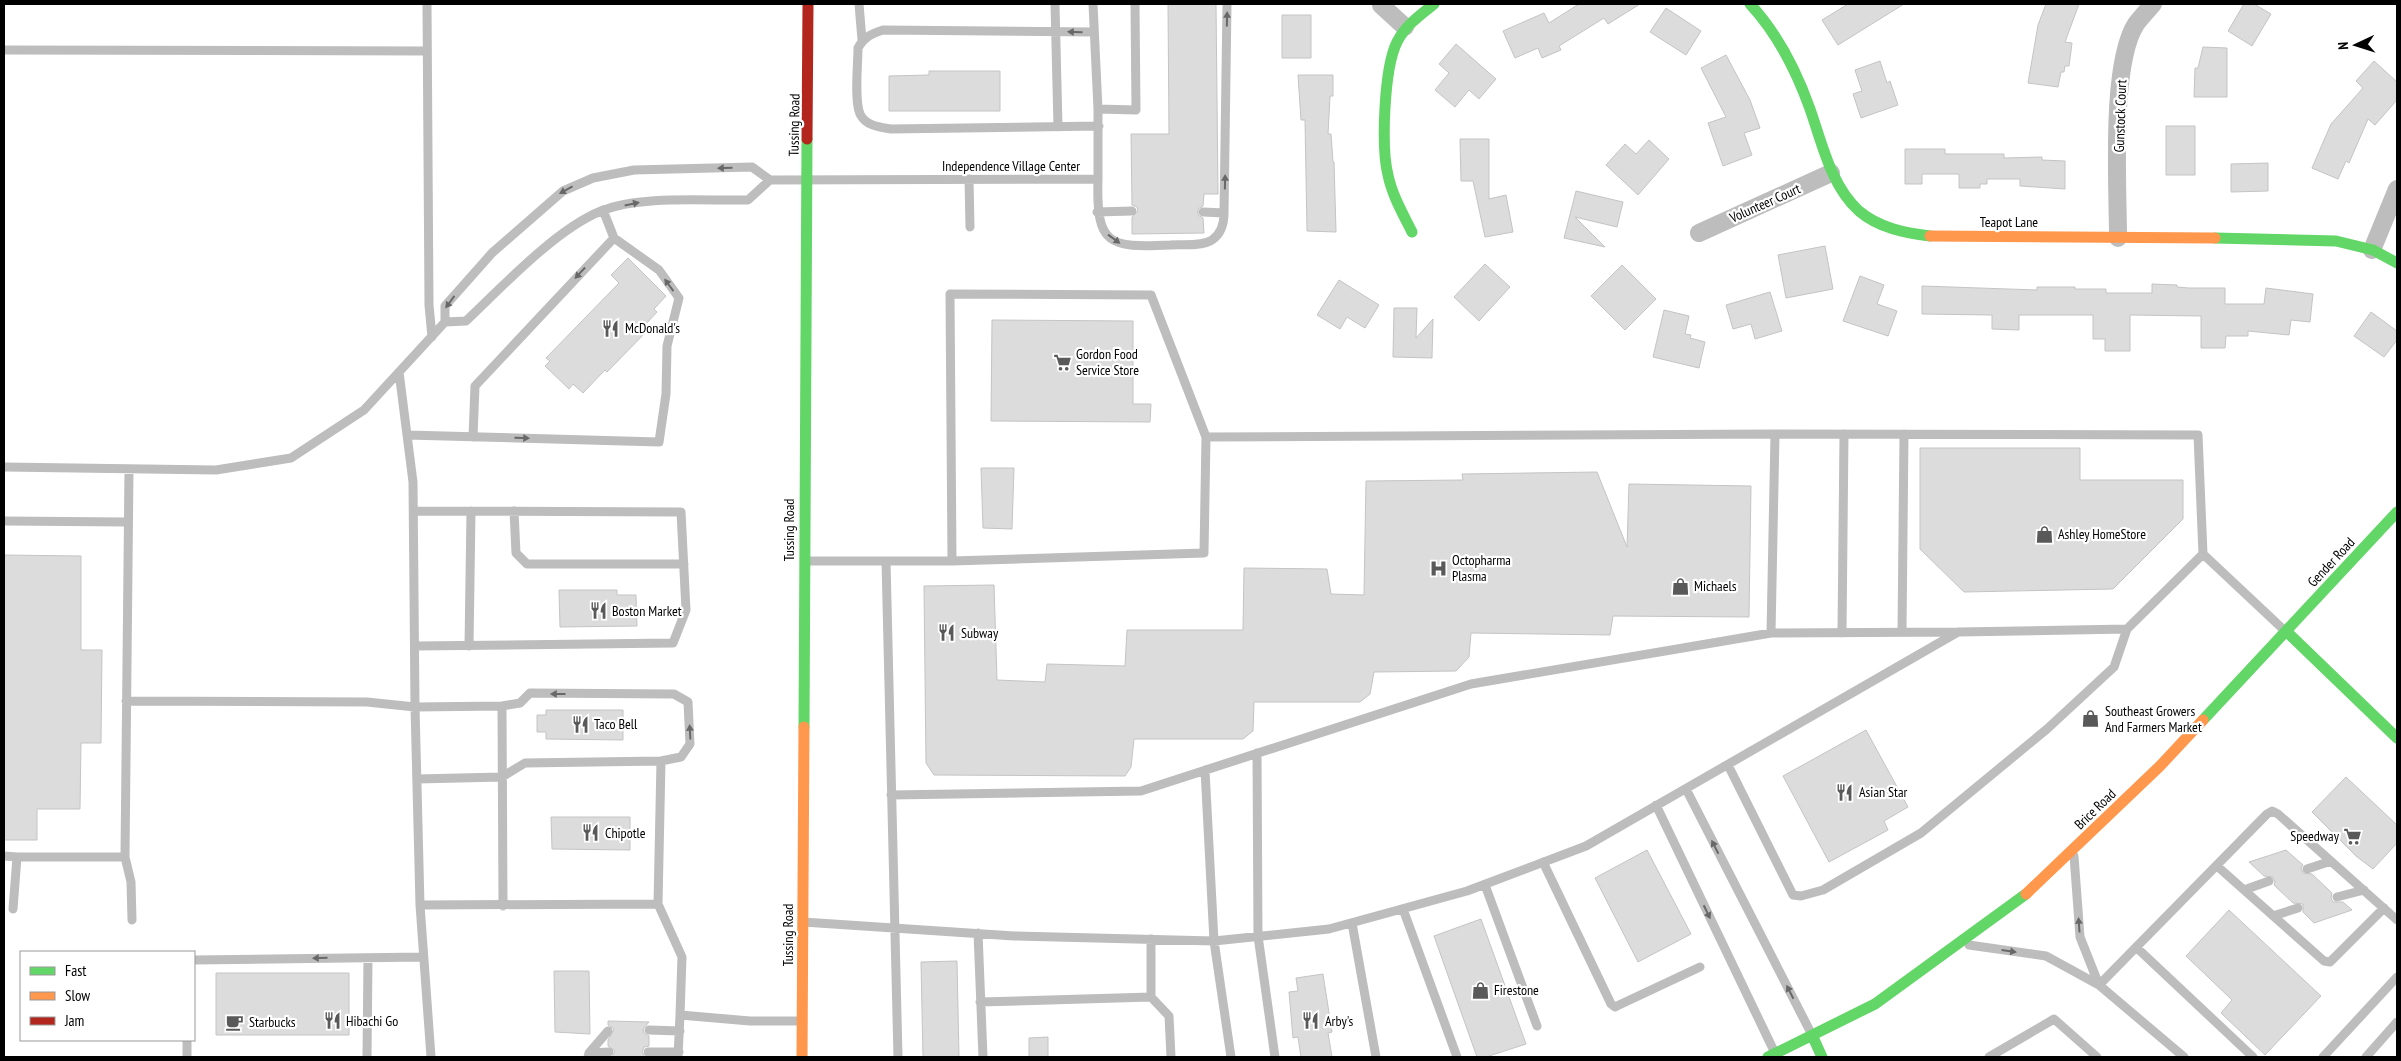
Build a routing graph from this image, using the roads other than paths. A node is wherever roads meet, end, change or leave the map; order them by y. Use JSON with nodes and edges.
{"nodes":[{"id":1,"x":428,"y":4,"type":"edge"},
{"id":2,"x":808,"y":4,"type":"edge"},
{"id":3,"x":860,"y":4,"type":"edge"},
{"id":4,"x":1055,"y":4,"type":"edge"},
{"id":5,"x":1092,"y":4,"type":"edge"},
{"id":6,"x":1136,"y":4,"type":"edge"},
{"id":7,"x":1227,"y":4,"type":"edge"},
{"id":8,"x":1380,"y":4,"type":"edge"},
{"id":9,"x":1434,"y":4,"type":"edge"},
{"id":10,"x":2154,"y":4,"type":"edge"},
{"id":11,"x":1759,"y":6,"type":"edge"},
{"id":12,"x":1405,"y":28,"type":"junction"},
{"id":13,"x":1056,"y":32,"type":"junction"},
{"id":14,"x":1093,"y":32,"type":"junction"},
{"id":15,"x":862,"y":40,"type":"junction"},
{"id":16,"x":4,"y":50,"type":"edge"},
{"id":17,"x":426,"y":51,"type":"junction"},
{"id":18,"x":1098,"y":109,"type":"junction"},
{"id":19,"x":1058,"y":126,"type":"junction"},
{"id":20,"x":1099,"y":126,"type":"junction"},
{"id":21,"x":1831,"y":173,"type":"junction"},
{"id":22,"x":808,"y":179,"type":"junction"},
{"id":23,"x":1098,"y":179,"type":"junction"},
{"id":24,"x":770,"y":180,"type":"junction"},
{"id":25,"x":969,"y":180,"type":"junction"},
{"id":26,"x":2397,"y":188,"type":"edge"},
{"id":27,"x":603,"y":210,"type":"junction"},
{"id":28,"x":1097,"y":212,"type":"junction"},
{"id":29,"x":1132,"y":212,"type":"dead end"},
{"id":30,"x":1203,"y":212,"type":"dead end"},
{"id":31,"x":1224,"y":213,"type":"junction"},
{"id":32,"x":970,"y":227,"type":"dead end"},
{"id":33,"x":1412,"y":232,"type":"dead end"},
{"id":34,"x":1699,"y":233,"type":"dead end"},
{"id":35,"x":614,"y":238,"type":"junction"},
{"id":36,"x":2118,"y":238,"type":"junction"},
{"id":37,"x":2372,"y":250,"type":"junction"},
{"id":38,"x":2397,"y":264,"type":"edge"},
{"id":39,"x":445,"y":322,"type":"junction"},
{"id":40,"x":432,"y":337,"type":"junction"},
{"id":41,"x":399,"y":372,"type":"junction"},
{"id":42,"x":1775,"y":434,"type":"junction"},
{"id":43,"x":1844,"y":434,"type":"junction"},
{"id":44,"x":1904,"y":434,"type":"junction"},
{"id":45,"x":407,"y":435,"type":"junction"},
{"id":46,"x":473,"y":437,"type":"junction"},
{"id":47,"x":1206,"y":437,"type":"junction"},
{"id":48,"x":4,"y":467,"type":"edge"},
{"id":49,"x":129,"y":469,"type":"junction"},
{"id":50,"x":414,"y":511,"type":"junction"},
{"id":51,"x":471,"y":511,"type":"junction"},
{"id":52,"x":514,"y":511,"type":"junction"},
{"id":53,"x":2397,"y":512,"type":"edge"},
{"id":54,"x":4,"y":521,"type":"edge"},
{"id":55,"x":127,"y":522,"type":"junction"},
{"id":56,"x":2203,"y":554,"type":"junction"},
{"id":57,"x":804,"y":561,"type":"junction"},
{"id":58,"x":886,"y":561,"type":"junction"},
{"id":59,"x":952,"y":561,"type":"junction"},
{"id":60,"x":684,"y":564,"type":"junction"},
{"id":61,"x":2127,"y":629,"type":"junction"},
{"id":62,"x":1842,"y":632,"type":"junction"},
{"id":63,"x":1902,"y":632,"type":"junction"},
{"id":64,"x":1958,"y":632,"type":"junction"},
{"id":65,"x":2286,"y":632,"type":"junction"},
{"id":66,"x":1771,"y":633,"type":"junction"},
{"id":67,"x":415,"y":646,"type":"junction"},
{"id":68,"x":469,"y":646,"type":"junction"},
{"id":69,"x":126,"y":701,"type":"junction"},
{"id":70,"x":502,"y":706,"type":"junction"},
{"id":71,"x":415,"y":707,"type":"junction"},
{"id":72,"x":2397,"y":738,"type":"edge"},
{"id":73,"x":1257,"y":753,"type":"junction"},
{"id":74,"x":661,"y":761,"type":"junction"},
{"id":75,"x":1728,"y":765,"type":"junction"},
{"id":76,"x":1204,"y":770,"type":"junction"},
{"id":77,"x":502,"y":777,"type":"junction"},
{"id":78,"x":417,"y":779,"type":"junction"},
{"id":79,"x":1686,"y":789,"type":"junction"},
{"id":80,"x":891,"y":795,"type":"junction"},
{"id":81,"x":1656,"y":805,"type":"junction"},
{"id":82,"x":2074,"y":850,"type":"junction"},
{"id":83,"x":4,"y":856,"type":"edge"},
{"id":84,"x":17,"y":857,"type":"junction"},
{"id":85,"x":125,"y":857,"type":"junction"},
{"id":86,"x":2331,"y":861,"type":"junction"},
{"id":87,"x":1543,"y":862,"type":"junction"},
{"id":88,"x":2217,"y":866,"type":"junction"},
{"id":89,"x":2307,"y":869,"type":"dead end"},
{"id":90,"x":2269,"y":881,"type":"dead end"},
{"id":91,"x":1485,"y":885,"type":"junction"},
{"id":92,"x":2244,"y":890,"type":"junction"},
{"id":93,"x":2364,"y":890,"type":"junction"},
{"id":94,"x":2336,"y":896,"type":"dead end"},
{"id":95,"x":658,"y":904,"type":"junction"},
{"id":96,"x":420,"y":905,"type":"junction"},
{"id":97,"x":503,"y":906,"type":"junction"},
{"id":98,"x":2298,"y":908,"type":"dead end"},
{"id":99,"x":2384,"y":908,"type":"junction"},
{"id":100,"x":13,"y":909,"type":"dead end"},
{"id":101,"x":1403,"y":909,"type":"junction"},
{"id":102,"x":2273,"y":916,"type":"junction"},
{"id":103,"x":132,"y":920,"type":"dead end"},
{"id":104,"x":2397,"y":920,"type":"edge"},
{"id":105,"x":803,"y":922,"type":"junction"},
{"id":106,"x":1352,"y":923,"type":"junction"},
{"id":107,"x":893,"y":927,"type":"junction"},
{"id":108,"x":978,"y":933,"type":"junction"},
{"id":109,"x":1258,"y":936,"type":"junction"},
{"id":110,"x":1151,"y":939,"type":"junction"},
{"id":111,"x":1214,"y":941,"type":"junction"},
{"id":112,"x":1961,"y":944,"type":"junction"},
{"id":113,"x":2137,"y":948,"type":"junction"},
{"id":114,"x":423,"y":957,"type":"junction"},
{"id":115,"x":368,"y":958,"type":"junction"},
{"id":116,"x":195,"y":960,"type":"edge"},
{"id":117,"x":1700,"y":967,"type":"dead end"},
{"id":118,"x":2397,"y":977,"type":"edge"},
{"id":119,"x":2099,"y":985,"type":"junction"},
{"id":120,"x":1151,"y":997,"type":"junction"},
{"id":121,"x":980,"y":1002,"type":"junction"},
{"id":122,"x":680,"y":1015,"type":"junction"},
{"id":123,"x":802,"y":1021,"type":"junction"},
{"id":124,"x":2397,"y":1022,"type":"edge"},
{"id":125,"x":1537,"y":1026,"type":"dead end"},
{"id":126,"x":649,"y":1030,"type":"dead end"},
{"id":127,"x":608,"y":1031,"type":"dead end"},
{"id":128,"x":680,"y":1031,"type":"junction"},
{"id":129,"x":1812,"y":1035,"type":"junction"},
{"id":130,"x":187,"y":1041,"type":"edge"},
{"id":131,"x":608,"y":1052,"type":"dead end"},
{"id":132,"x":648,"y":1052,"type":"dead end"},
{"id":133,"x":678,"y":1054,"type":"edge"},
{"id":134,"x":588,"y":1055,"type":"edge"},
{"id":135,"x":1774,"y":1056,"type":"edge"},
{"id":136,"x":187,"y":1057,"type":"edge"},
{"id":137,"x":367,"y":1057,"type":"edge"},
{"id":138,"x":430,"y":1057,"type":"edge"},
{"id":139,"x":802,"y":1057,"type":"edge"},
{"id":140,"x":898,"y":1057,"type":"edge"},
{"id":141,"x":982,"y":1057,"type":"edge"},
{"id":142,"x":1171,"y":1057,"type":"edge"},
{"id":143,"x":1231,"y":1057,"type":"edge"},
{"id":144,"x":1275,"y":1057,"type":"edge"},
{"id":145,"x":1376,"y":1057,"type":"edge"},
{"id":146,"x":1457,"y":1057,"type":"edge"},
{"id":147,"x":1822,"y":1057,"type":"edge"},
{"id":148,"x":1989,"y":1057,"type":"edge"},
{"id":149,"x":2097,"y":1057,"type":"edge"},
{"id":150,"x":2184,"y":1057,"type":"edge"},
{"id":151,"x":2252,"y":1057,"type":"edge"},
{"id":152,"x":2323,"y":1057,"type":"edge"},
{"id":153,"x":2366,"y":1057,"type":"edge"}],
"edges":[{"from":1,"to":17,"type":"lane"},
{"from":2,"to":22,"type":"main road","name":"Tussing Road"},
{"from":3,"to":15,"type":"lane"},
{"from":4,"to":13,"type":"lane"},
{"from":5,"to":14,"type":"lane","name":"Independence Village Center"},
{"from":6,"to":18,"type":"lane"},
{"from":31,"to":7,"type":"lane","one_way":true},
{"from":8,"to":12,"type":"street"},
{"from":9,"to":12,"type":"main road"},
{"from":10,"to":36,"type":"street","name":"Gunstock Court"},
{"from":11,"to":21,"type":"main road","name":"Teapot Lane"},
{"from":12,"to":33,"type":"main road"},
{"from":14,"to":13,"type":"lane","one_way":true},
{"from":13,"to":15,"type":"lane"},
{"from":13,"to":19,"type":"lane"},
{"from":14,"to":18,"type":"lane","name":"Independence Village Center"},
{"from":15,"to":19,"type":"lane"},
{"from":16,"to":17,"type":"lane"},
{"from":17,"to":40,"type":"lane"},
{"from":18,"to":20,"type":"lane","name":"Independence Village Center"},
{"from":19,"to":20,"type":"lane"},
{"from":20,"to":23,"type":"lane","name":"Independence Village Center"},
{"from":21,"to":34,"type":"street","name":"Volunteer Court"},
{"from":21,"to":36,"type":"main road","name":"Teapot Lane"},
{"from":22,"to":24,"type":"lane","name":"Independence Village Center"},
{"from":22,"to":25,"type":"lane","name":"Independence Village Center"},
{"from":22,"to":57,"type":"main road","name":"Tussing Road"},
{"from":23,"to":25,"type":"lane","name":"Independence Village Center"},
{"from":23,"to":28,"type":"lane"},
{"from":27,"to":24,"type":"lane","one_way":true},
{"from":24,"to":39,"type":"lane","one_way":true},
{"from":25,"to":32,"type":"lane"},
{"from":26,"to":37,"type":"street"},
{"from":27,"to":35,"type":"lane"},
{"from":27,"to":39,"type":"lane"},
{"from":28,"to":29,"type":"lane"},
{"from":28,"to":31,"type":"lane","one_way":true},
{"from":30,"to":31,"type":"lane"},
{"from":35,"to":46,"type":"lane","one_way":true},
{"from":46,"to":35,"type":"lane","one_way":true},
{"from":36,"to":37,"type":"main road","name":"Teapot Lane"},
{"from":37,"to":38,"type":"main road","name":"Teapot Lane"},
{"from":39,"to":40,"type":"lane"},
{"from":40,"to":41,"type":"lane"},
{"from":41,"to":45,"type":"lane"},
{"from":41,"to":49,"type":"lane"},
{"from":42,"to":43,"type":"lane"},
{"from":42,"to":47,"type":"lane"},
{"from":42,"to":66,"type":"lane"},
{"from":43,"to":44,"type":"lane"},
{"from":43,"to":62,"type":"lane"},
{"from":44,"to":56,"type":"lane"},
{"from":44,"to":63,"type":"lane"},
{"from":45,"to":46,"type":"lane"},
{"from":45,"to":50,"type":"lane"},
{"from":47,"to":59,"type":"lane"},
{"from":47,"to":59,"type":"lane"},
{"from":48,"to":49,"type":"lane"},
{"from":49,"to":55,"type":"lane"},
{"from":50,"to":51,"type":"lane"},
{"from":50,"to":67,"type":"lane"},
{"from":51,"to":52,"type":"lane"},
{"from":51,"to":68,"type":"lane"},
{"from":52,"to":60,"type":"lane"},
{"from":52,"to":60,"type":"lane"},
{"from":53,"to":65,"type":"main road","name":"Gender Road"},
{"from":54,"to":55,"type":"lane"},
{"from":55,"to":69,"type":"lane"},
{"from":56,"to":61,"type":"lane"},
{"from":56,"to":65,"type":"lane"},
{"from":57,"to":58,"type":"lane"},
{"from":57,"to":105,"type":"main road","name":"Tussing Road"},
{"from":58,"to":59,"type":"lane"},
{"from":58,"to":80,"type":"lane"},
{"from":60,"to":68,"type":"lane"},
{"from":61,"to":64,"type":"lane"},
{"from":61,"to":75,"type":"lane"},
{"from":62,"to":63,"type":"lane"},
{"from":62,"to":66,"type":"lane"},
{"from":63,"to":64,"type":"lane"},
{"from":64,"to":75,"type":"lane"},
{"from":65,"to":72,"type":"main road"},
{"from":65,"to":82,"type":"main road","name":"Brice Road"},
{"from":66,"to":73,"type":"lane"},
{"from":67,"to":68,"type":"lane"},
{"from":67,"to":71,"type":"lane"},
{"from":69,"to":71,"type":"lane"},
{"from":69,"to":85,"type":"lane"},
{"from":70,"to":71,"type":"lane"},
{"from":74,"to":70,"type":"lane","one_way":true},
{"from":70,"to":77,"type":"lane"},
{"from":71,"to":78,"type":"lane"},
{"from":73,"to":76,"type":"lane"},
{"from":73,"to":109,"type":"lane"},
{"from":74,"to":77,"type":"lane"},
{"from":74,"to":95,"type":"lane"},
{"from":75,"to":79,"type":"lane"},
{"from":76,"to":80,"type":"lane"},
{"from":76,"to":111,"type":"lane"},
{"from":77,"to":78,"type":"lane"},
{"from":77,"to":97,"type":"lane"},
{"from":78,"to":96,"type":"lane"},
{"from":79,"to":81,"type":"lane"},
{"from":129,"to":79,"type":"lane","one_way":true},
{"from":80,"to":107,"type":"lane"},
{"from":81,"to":87,"type":"lane"},
{"from":81,"to":135,"type":"lane","one_way":true},
{"from":82,"to":112,"type":"main road","name":"Brice Road"},
{"from":119,"to":82,"type":"lane","one_way":true},
{"from":83,"to":84,"type":"lane"},
{"from":84,"to":85,"type":"lane"},
{"from":84,"to":100,"type":"lane"},
{"from":85,"to":103,"type":"lane"},
{"from":86,"to":88,"type":"lane"},
{"from":86,"to":89,"type":"lane"},
{"from":86,"to":93,"type":"lane"},
{"from":87,"to":91,"type":"lane"},
{"from":87,"to":117,"type":"lane"},
{"from":88,"to":92,"type":"lane"},
{"from":88,"to":113,"type":"lane"},
{"from":90,"to":92,"type":"lane"},
{"from":91,"to":101,"type":"lane"},
{"from":91,"to":125,"type":"lane"},
{"from":92,"to":102,"type":"lane"},
{"from":93,"to":94,"type":"lane"},
{"from":93,"to":99,"type":"lane"},
{"from":95,"to":97,"type":"lane"},
{"from":95,"to":122,"type":"lane"},
{"from":96,"to":97,"type":"lane"},
{"from":96,"to":114,"type":"lane"},
{"from":98,"to":102,"type":"lane"},
{"from":99,"to":102,"type":"lane"},
{"from":99,"to":104,"type":"lane"},
{"from":101,"to":106,"type":"lane"},
{"from":101,"to":146,"type":"lane"},
{"from":105,"to":107,"type":"lane"},
{"from":105,"to":123,"type":"main road","name":"Tussing Road"},
{"from":106,"to":109,"type":"lane"},
{"from":106,"to":145,"type":"lane"},
{"from":107,"to":108,"type":"lane"},
{"from":107,"to":140,"type":"lane"},
{"from":108,"to":110,"type":"lane"},
{"from":108,"to":121,"type":"lane"},
{"from":109,"to":111,"type":"lane"},
{"from":109,"to":144,"type":"lane"},
{"from":110,"to":111,"type":"lane"},
{"from":110,"to":120,"type":"lane"},
{"from":111,"to":143,"type":"lane"},
{"from":112,"to":119,"type":"lane","one_way":true},
{"from":112,"to":129,"type":"main road","name":"Brice Road"},
{"from":113,"to":119,"type":"lane"},
{"from":113,"to":151,"type":"lane"},
{"from":114,"to":115,"type":"lane"},
{"from":114,"to":138,"type":"lane"},
{"from":115,"to":116,"type":"lane","one_way":true},
{"from":115,"to":137,"type":"lane"},
{"from":118,"to":152,"type":"lane"},
{"from":119,"to":150,"type":"lane"},
{"from":120,"to":121,"type":"lane"},
{"from":120,"to":142,"type":"lane"},
{"from":121,"to":141,"type":"lane"},
{"from":122,"to":123,"type":"lane"},
{"from":122,"to":128,"type":"lane"},
{"from":123,"to":139,"type":"main road","name":"Tussing Road"},
{"from":124,"to":153,"type":"lane"},
{"from":126,"to":128,"type":"lane"},
{"from":127,"to":134,"type":"lane"},
{"from":128,"to":133,"type":"lane"},
{"from":129,"to":135,"type":"main road","name":"Brice Road"},
{"from":129,"to":147,"type":"main road"},
{"from":130,"to":136,"type":"lane"},
{"from":131,"to":134,"type":"lane"},
{"from":132,"to":133,"type":"lane"},
{"from":148,"to":149,"type":"lane"}]}
